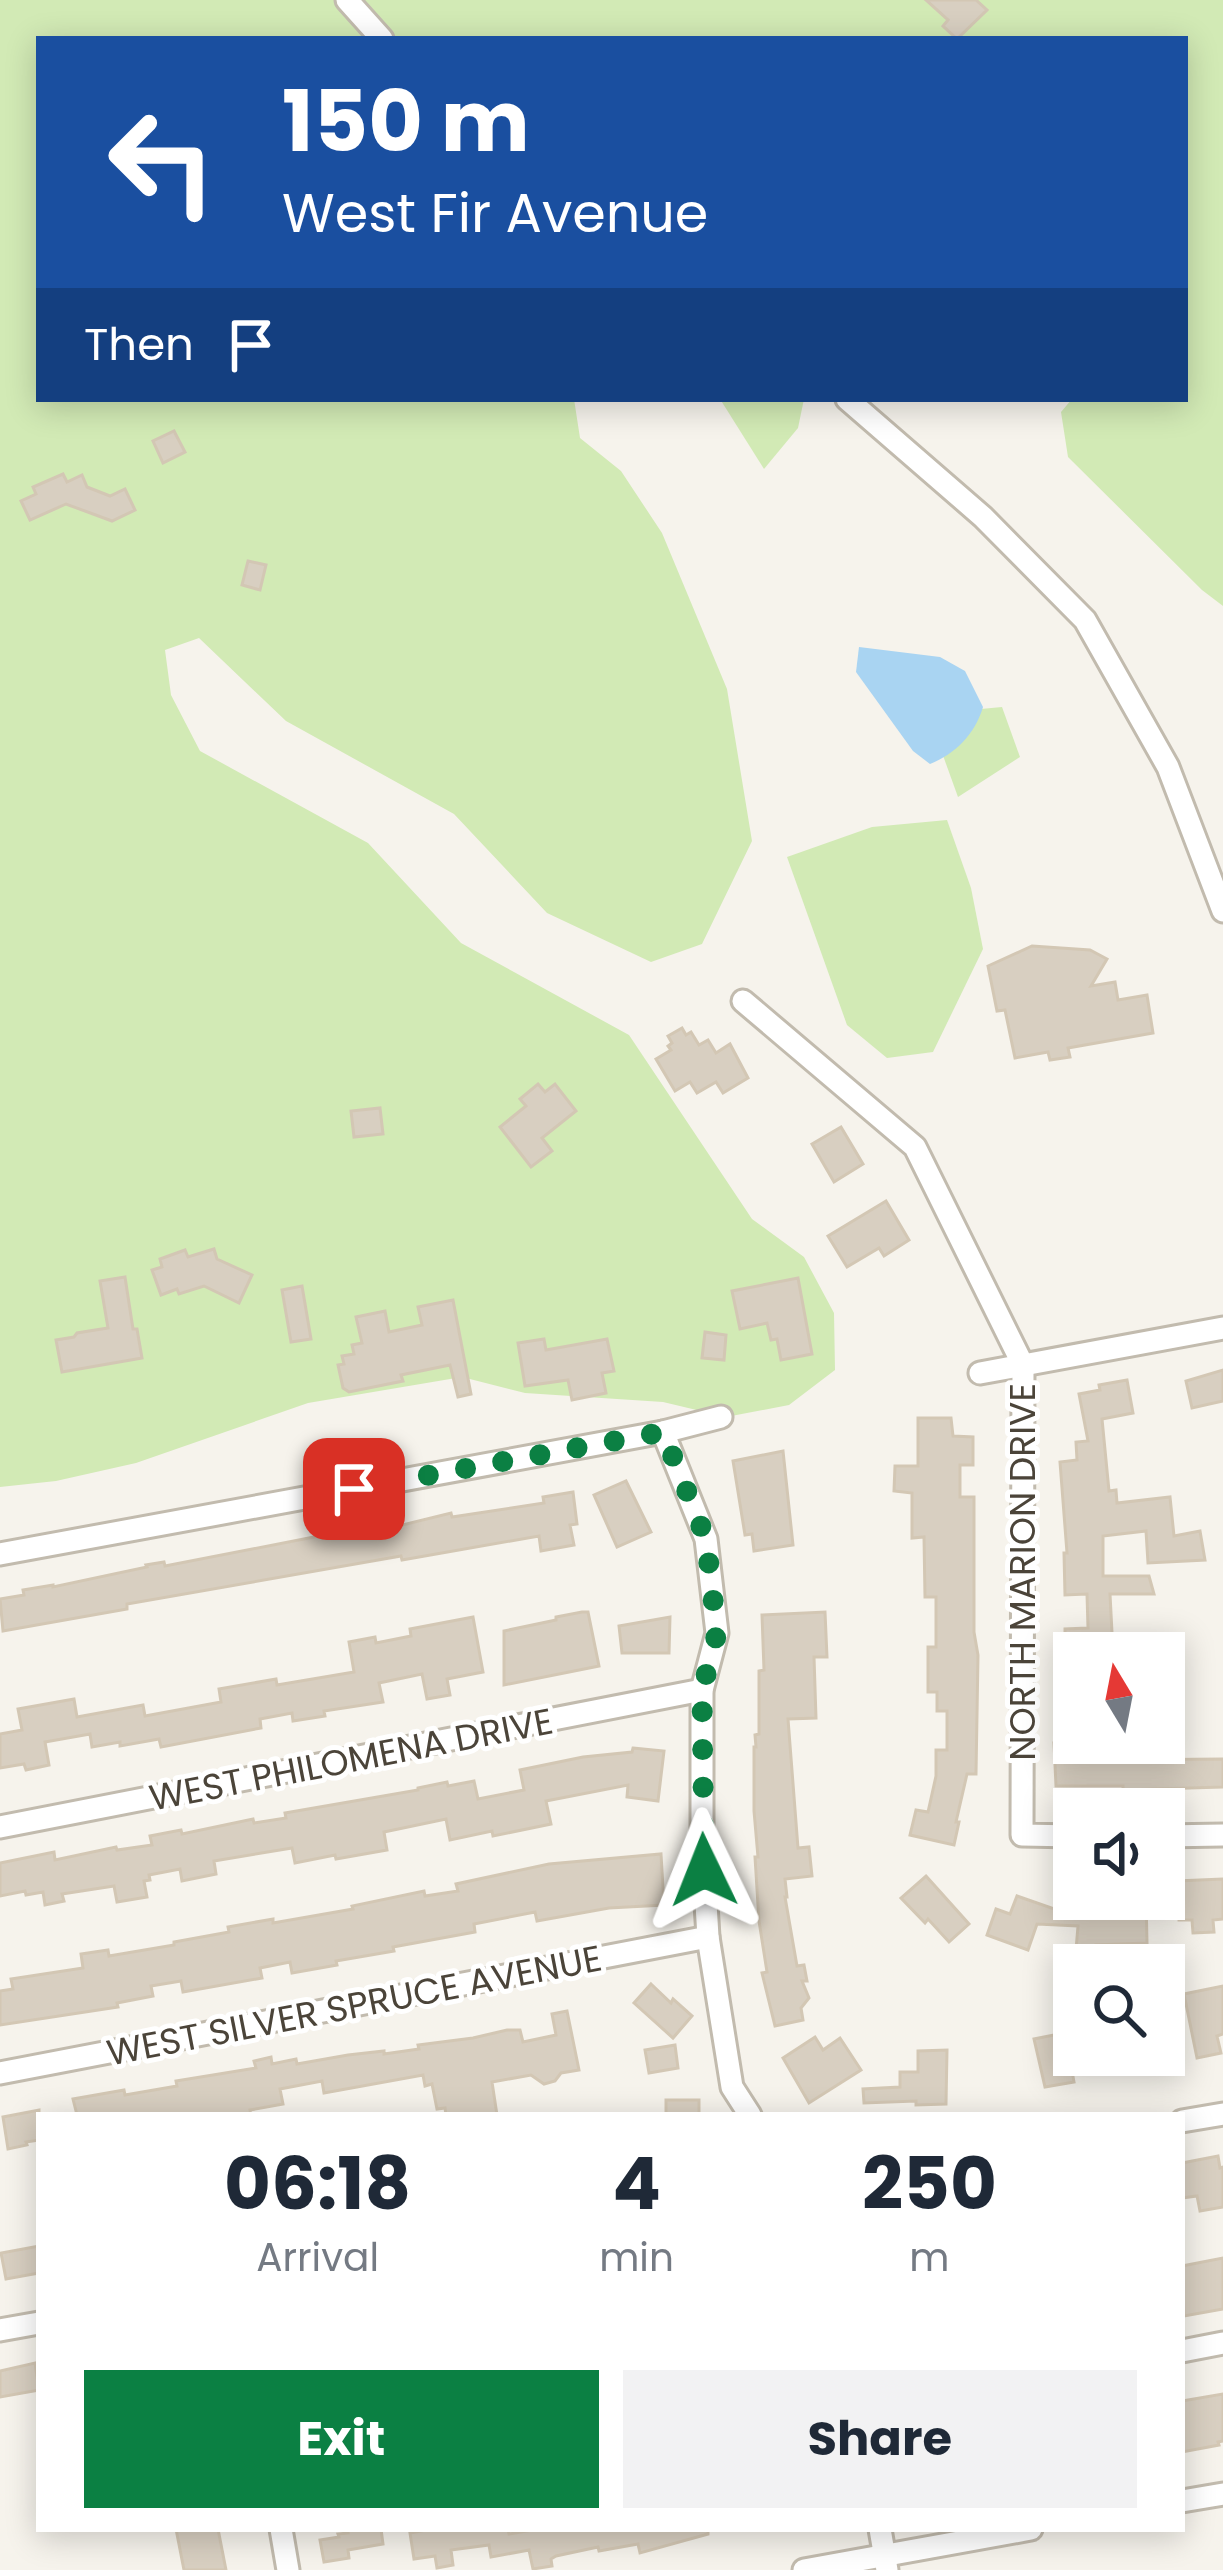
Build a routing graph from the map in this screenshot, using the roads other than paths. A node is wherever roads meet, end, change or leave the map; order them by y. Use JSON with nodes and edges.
{"nodes":[{"id":1,"x":347,"y":0,"type":"edge"},
{"id":2,"x":379,"y":36,"type":"edge"},
{"id":3,"x":850,"y":402,"type":"edge"},
{"id":4,"x":1223,"y":911,"type":"edge"},
{"id":5,"x":743,"y":1001,"type":"dead end"},
{"id":6,"x":1223,"y":1328,"type":"edge"},
{"id":7,"x":1023,"y":1366,"type":"junction"},
{"id":8,"x":980,"y":1373,"type":"dead end"},
{"id":9,"x":721,"y":1417,"type":"dead end"},
{"id":10,"x":663,"y":1432,"type":"junction"},
{"id":11,"x":0,"y":1554,"type":"edge"},
{"id":12,"x":702,"y":1690,"type":"junction"},
{"id":13,"x":0,"y":1827,"type":"edge"},
{"id":14,"x":1223,"y":1834,"type":"edge"},
{"id":15,"x":1185,"y":1835,"type":"edge"},
{"id":16,"x":1053,"y":1836,"type":"edge"},
{"id":17,"x":709,"y":1937,"type":"junction"},
{"id":18,"x":0,"y":2073,"type":"edge"},
{"id":19,"x":748,"y":2112,"type":"edge"},
{"id":20,"x":1223,"y":2114,"type":"edge"},
{"id":21,"x":1185,"y":2120,"type":"edge"},
{"id":22,"x":36,"y":2324,"type":"edge"},
{"id":23,"x":0,"y":2330,"type":"edge"},
{"id":24,"x":1223,"y":2344,"type":"edge"},
{"id":25,"x":1185,"y":2350,"type":"edge"},
{"id":26,"x":1223,"y":2494,"type":"edge"},
{"id":27,"x":1185,"y":2500,"type":"edge"},
{"id":28,"x":282,"y":2532,"type":"edge"},
{"id":29,"x":881,"y":2532,"type":"edge"},
{"id":30,"x":1018,"y":2532,"type":"edge"},
{"id":31,"x":886,"y":2563,"type":"edge"},
{"id":32,"x":288,"y":2570,"type":"edge"},
{"id":33,"x":805,"y":2570,"type":"edge"}],
"edges":[{"from":1,"to":2,"type":"street"},
{"from":3,"to":4,"type":"street"},
{"from":5,"to":7,"type":"street","name":"NORTH MARION DRIVE"},
{"from":6,"to":7,"type":"street"},
{"from":7,"to":8,"type":"street"},
{"from":7,"to":16,"type":"street","name":"NORTH MARION DRIVE"},
{"from":9,"to":10,"type":"street"},
{"from":10,"to":11,"type":"street"},
{"from":10,"to":12,"type":"street"},
{"from":12,"to":13,"type":"street","name":"WEST PHILOMENA DRIVE"},
{"from":12,"to":17,"type":"street"},
{"from":14,"to":15,"type":"street"},
{"from":17,"to":18,"type":"street","name":"WEST SILVER SPRUCE AVENUE"},
{"from":17,"to":19,"type":"street"},
{"from":20,"to":21,"type":"street"},
{"from":22,"to":23,"type":"street"},
{"from":24,"to":25,"type":"street"},
{"from":26,"to":27,"type":"street"},
{"from":28,"to":32,"type":"street"},
{"from":29,"to":31,"type":"street"},
{"from":30,"to":31,"type":"street"},
{"from":31,"to":33,"type":"street"}]}
